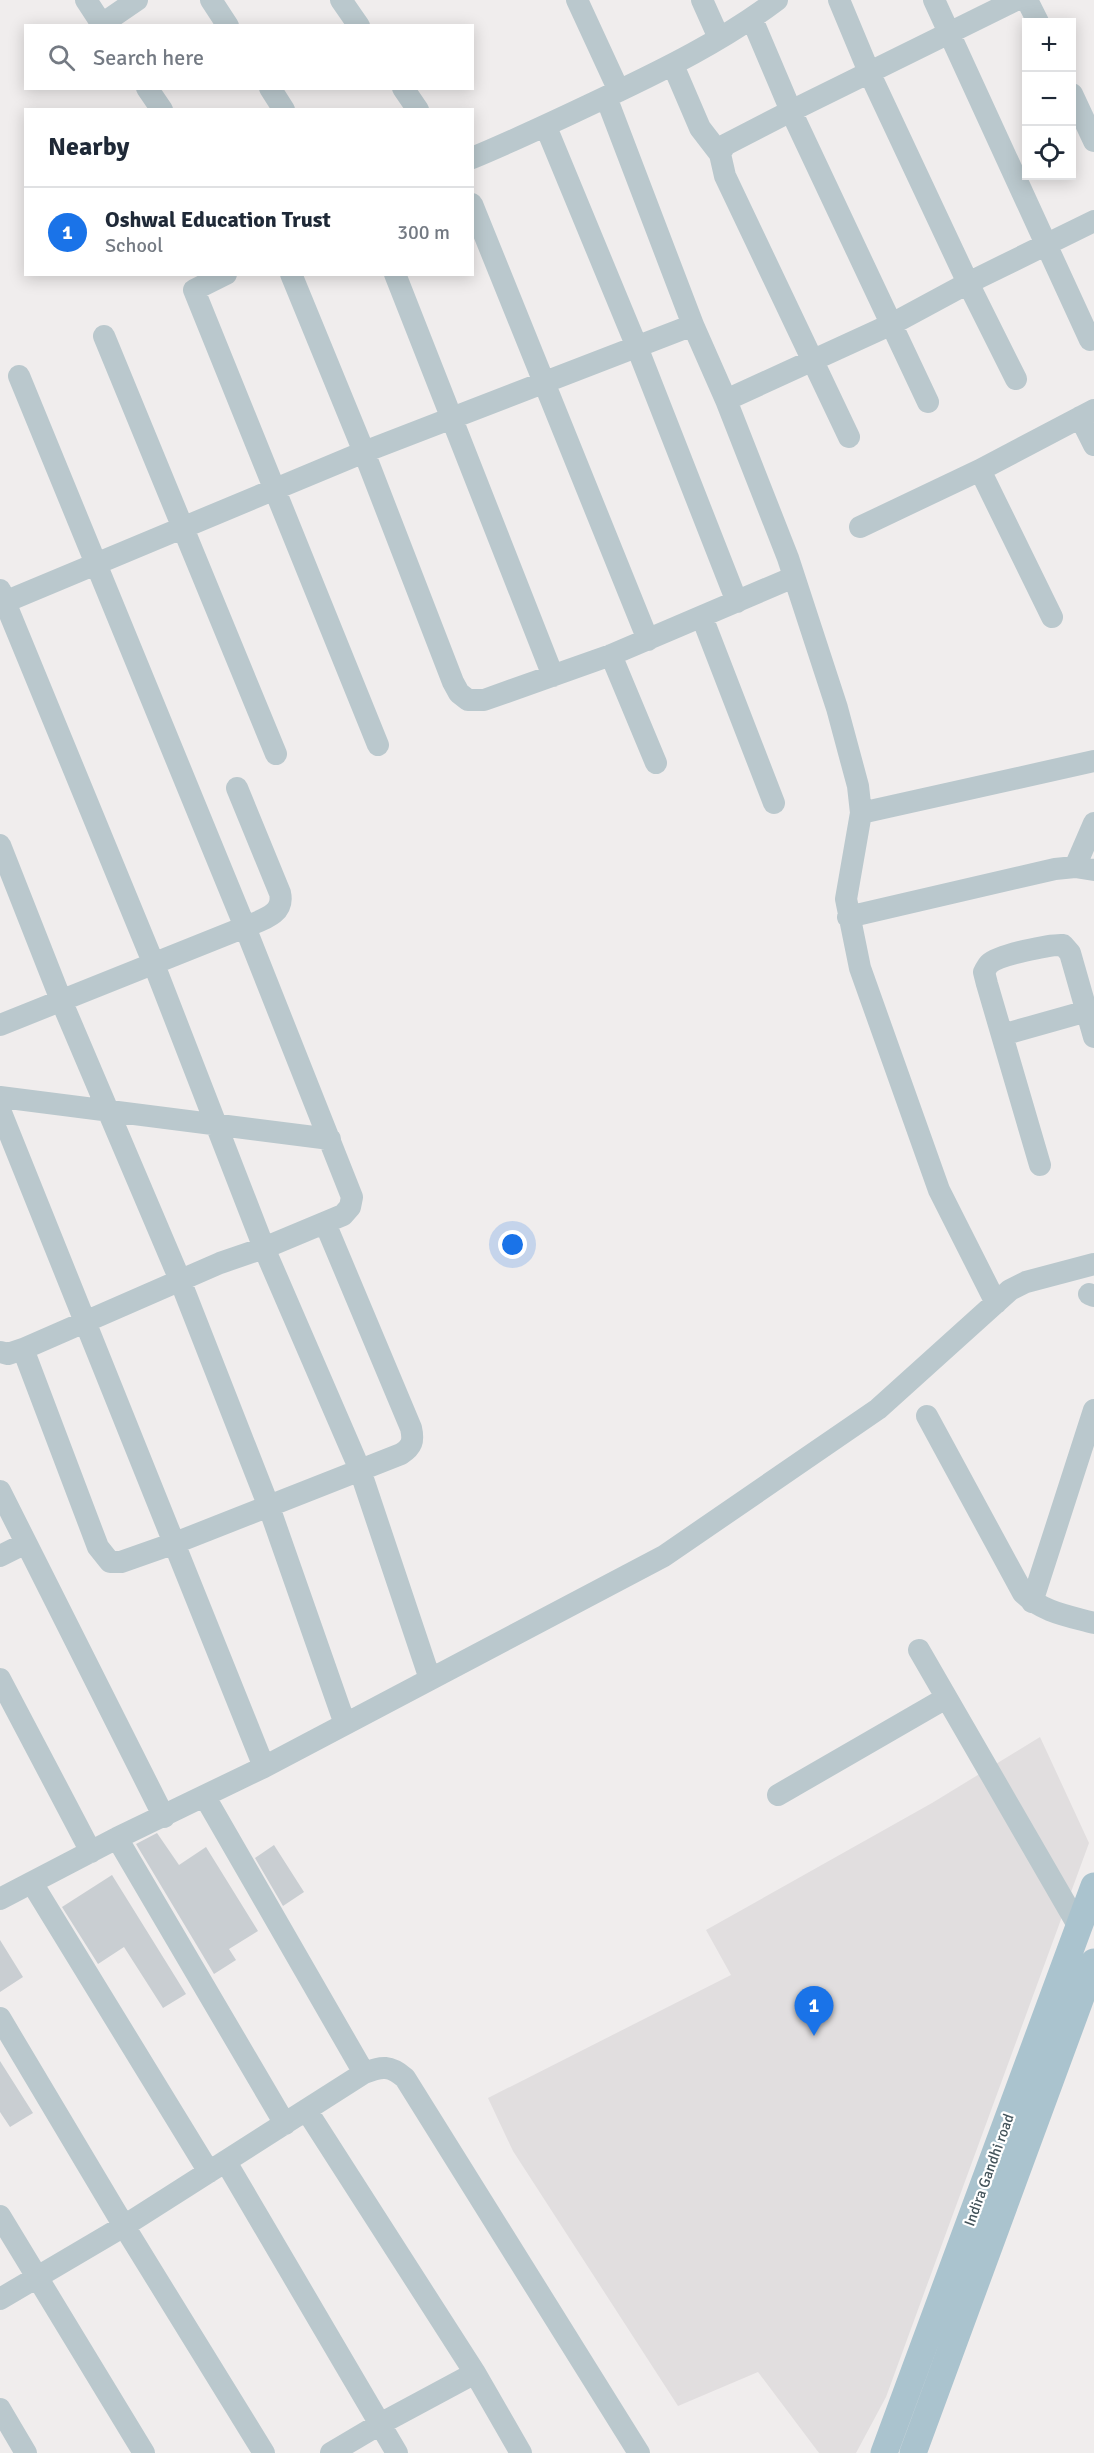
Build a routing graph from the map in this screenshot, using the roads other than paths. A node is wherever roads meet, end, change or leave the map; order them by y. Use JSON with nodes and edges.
{"nodes":[{"id":1,"x":86,"y":0,"type":"edge"},
{"id":2,"x":137,"y":0,"type":"edge"},
{"id":3,"x":211,"y":0,"type":"edge"},
{"id":4,"x":341,"y":0,"type":"edge"},
{"id":5,"x":577,"y":0,"type":"edge"},
{"id":6,"x":702,"y":0,"type":"edge"},
{"id":7,"x":777,"y":0,"type":"edge"},
{"id":8,"x":839,"y":0,"type":"edge"},
{"id":9,"x":934,"y":0,"type":"edge"},
{"id":10,"x":1016,"y":0,"type":"edge"},
{"id":11,"x":1027,"y":0,"type":"edge"},
{"id":12,"x":1036,"y":18,"type":"edge"},
{"id":13,"x":752,"y":19,"type":"junction"},
{"id":14,"x":102,"y":24,"type":"edge"},
{"id":15,"x":104,"y":24,"type":"edge"},
{"id":16,"x":227,"y":24,"type":"edge"},
{"id":17,"x":358,"y":24,"type":"edge"},
{"id":18,"x":948,"y":34,"type":"junction"},
{"id":19,"x":719,"y":38,"type":"junction"},
{"id":20,"x":673,"y":65,"type":"junction"},
{"id":21,"x":870,"y":72,"type":"junction"},
{"id":22,"x":148,"y":90,"type":"edge"},
{"id":23,"x":271,"y":90,"type":"edge"},
{"id":24,"x":404,"y":90,"type":"edge"},
{"id":25,"x":612,"y":94,"type":"junction"},
{"id":26,"x":1076,"y":103,"type":"edge"},
{"id":27,"x":161,"y":108,"type":"edge"},
{"id":28,"x":283,"y":108,"type":"edge"},
{"id":29,"x":417,"y":108,"type":"edge"},
{"id":30,"x":790,"y":111,"type":"junction"},
{"id":31,"x":546,"y":127,"type":"junction"},
{"id":32,"x":1094,"y":141,"type":"edge"},
{"id":33,"x":720,"y":154,"type":"junction"},
{"id":34,"x":474,"y":157,"type":"edge"},
{"id":35,"x":474,"y":209,"type":"edge"},
{"id":36,"x":1094,"y":221,"type":"edge"},
{"id":37,"x":1046,"y":244,"type":"junction"},
{"id":38,"x":222,"y":276,"type":"edge"},
{"id":39,"x":292,"y":276,"type":"edge"},
{"id":40,"x":396,"y":276,"type":"edge"},
{"id":41,"x":968,"y":283,"type":"junction"},
{"id":42,"x":892,"y":324,"type":"junction"},
{"id":43,"x":693,"y":325,"type":"junction"},
{"id":44,"x":104,"y":336,"type":"dead end"},
{"id":45,"x":1090,"y":340,"type":"dead end"},
{"id":46,"x":637,"y":347,"type":"junction"},
{"id":47,"x":811,"y":360,"type":"junction"},
{"id":48,"x":19,"y":376,"type":"dead end"},
{"id":49,"x":1016,"y":379,"type":"dead end"},
{"id":50,"x":545,"y":382,"type":"junction"},
{"id":51,"x":726,"y":400,"type":"junction"},
{"id":52,"x":928,"y":402,"type":"dead end"},
{"id":53,"x":1087,"y":414,"type":"edge"},
{"id":54,"x":451,"y":419,"type":"junction"},
{"id":55,"x":849,"y":437,"type":"dead end"},
{"id":56,"x":1094,"y":445,"type":"edge"},
{"id":57,"x":364,"y":452,"type":"junction"},
{"id":58,"x":980,"y":470,"type":"junction"},
{"id":59,"x":274,"y":490,"type":"junction"},
{"id":60,"x":184,"y":527,"type":"junction"},
{"id":61,"x":860,"y":527,"type":"dead end"},
{"id":62,"x":95,"y":565,"type":"junction"},
{"id":63,"x":794,"y":577,"type":"junction"},
{"id":64,"x":2,"y":599,"type":"edge"},
{"id":65,"x":737,"y":602,"type":"junction"},
{"id":66,"x":702,"y":617,"type":"junction"},
{"id":67,"x":1052,"y":617,"type":"dead end"},
{"id":68,"x":648,"y":640,"type":"junction"},
{"id":69,"x":611,"y":655,"type":"junction"},
{"id":70,"x":553,"y":676,"type":"junction"},
{"id":71,"x":378,"y":745,"type":"dead end"},
{"id":72,"x":276,"y":754,"type":"dead end"},
{"id":73,"x":1094,"y":761,"type":"edge"},
{"id":74,"x":656,"y":763,"type":"dead end"},
{"id":75,"x":237,"y":788,"type":"dead end"},
{"id":76,"x":774,"y":803,"type":"dead end"},
{"id":77,"x":861,"y":813,"type":"junction"},
{"id":78,"x":1094,"y":824,"type":"edge"},
{"id":79,"x":0,"y":845,"type":"edge"},
{"id":80,"x":1085,"y":868,"type":"edge"},
{"id":81,"x":848,"y":917,"type":"junction"},
{"id":82,"x":244,"y":927,"type":"junction"},
{"id":83,"x":153,"y":962,"type":"junction"},
{"id":84,"x":61,"y":1000,"type":"junction"},
{"id":85,"x":1090,"y":1010,"type":"edge"},
{"id":86,"x":0,"y":1025,"type":"edge"},
{"id":87,"x":1002,"y":1035,"type":"junction"},
{"id":88,"x":1094,"y":1037,"type":"edge"},
{"id":89,"x":0,"y":1097,"type":"edge"},
{"id":90,"x":0,"y":1110,"type":"edge"},
{"id":91,"x":107,"y":1110,"type":"junction"},
{"id":92,"x":215,"y":1124,"type":"junction"},
{"id":93,"x":330,"y":1139,"type":"junction"},
{"id":94,"x":1040,"y":1165,"type":"dead end"},
{"id":95,"x":325,"y":1223,"type":"junction"},
{"id":96,"x":264,"y":1248,"type":"junction"},
{"id":97,"x":1094,"y":1264,"type":"edge"},
{"id":98,"x":180,"y":1280,"type":"junction"},
{"id":99,"x":996,"y":1303,"type":"junction"},
{"id":100,"x":85,"y":1321,"type":"junction"},
{"id":101,"x":23,"y":1349,"type":"junction"},
{"id":102,"x":0,"y":1352,"type":"edge"},
{"id":103,"x":1094,"y":1410,"type":"edge"},
{"id":104,"x":927,"y":1416,"type":"dead end"},
{"id":105,"x":360,"y":1470,"type":"junction"},
{"id":106,"x":0,"y":1491,"type":"edge"},
{"id":107,"x":269,"y":1507,"type":"junction"},
{"id":108,"x":26,"y":1543,"type":"junction"},
{"id":109,"x":174,"y":1543,"type":"junction"},
{"id":110,"x":0,"y":1556,"type":"edge"},
{"id":111,"x":1032,"y":1602,"type":"junction"},
{"id":112,"x":1094,"y":1623,"type":"edge"},
{"id":113,"x":919,"y":1650,"type":"dead end"},
{"id":114,"x":430,"y":1679,"type":"junction"},
{"id":115,"x":0,"y":1681,"type":"edge"},
{"id":116,"x":946,"y":1698,"type":"junction"},
{"id":117,"x":345,"y":1724,"type":"junction"},
{"id":118,"x":264,"y":1767,"type":"junction"},
{"id":119,"x":778,"y":1795,"type":"dead end"},
{"id":120,"x":205,"y":1797,"type":"junction"},
{"id":121,"x":164,"y":1817,"type":"junction"},
{"id":122,"x":117,"y":1838,"type":"junction"},
{"id":123,"x":91,"y":1852,"type":"junction"},
{"id":124,"x":32,"y":1883,"type":"junction"},
{"id":125,"x":1094,"y":1886,"type":"edge"},
{"id":126,"x":0,"y":1899,"type":"edge"},
{"id":127,"x":1079,"y":1928,"type":"junction"},
{"id":128,"x":1094,"y":1962,"type":"edge"},
{"id":129,"x":0,"y":2018,"type":"edge"},
{"id":130,"x":364,"y":2073,"type":"junction"},
{"id":131,"x":307,"y":2111,"type":"junction"},
{"id":132,"x":285,"y":2124,"type":"junction"},
{"id":133,"x":217,"y":2167,"type":"junction"},
{"id":134,"x":0,"y":2216,"type":"edge"},
{"id":135,"x":124,"y":2226,"type":"junction"},
{"id":136,"x":37,"y":2279,"type":"junction"},
{"id":137,"x":0,"y":2299,"type":"edge"},
{"id":138,"x":475,"y":2373,"type":"junction"},
{"id":139,"x":0,"y":2409,"type":"edge"},
{"id":140,"x":380,"y":2424,"type":"junction"},
{"id":141,"x":26,"y":2453,"type":"edge"},
{"id":142,"x":144,"y":2453,"type":"edge"},
{"id":143,"x":264,"y":2453,"type":"edge"},
{"id":144,"x":331,"y":2453,"type":"edge"},
{"id":145,"x":397,"y":2453,"type":"edge"},
{"id":146,"x":521,"y":2453,"type":"edge"},
{"id":147,"x":639,"y":2453,"type":"edge"},
{"id":148,"x":884,"y":2453,"type":"edge"},
{"id":149,"x":913,"y":2453,"type":"edge"}],
"edges":[{"from":1,"to":14,"type":"street"},
{"from":2,"to":15,"type":"street"},
{"from":3,"to":16,"type":"street"},
{"from":4,"to":17,"type":"street"},
{"from":5,"to":25,"type":"street"},
{"from":6,"to":19,"type":"street"},
{"from":7,"to":13,"type":"street"},
{"from":8,"to":21,"type":"street"},
{"from":9,"to":18,"type":"street"},
{"from":10,"to":18,"type":"street"},
{"from":11,"to":12,"type":"street"},
{"from":13,"to":19,"type":"street"},
{"from":13,"to":30,"type":"street"},
{"from":18,"to":21,"type":"street"},
{"from":18,"to":37,"type":"street"},
{"from":19,"to":20,"type":"street"},
{"from":20,"to":25,"type":"street"},
{"from":20,"to":33,"type":"street"},
{"from":21,"to":30,"type":"street"},
{"from":21,"to":41,"type":"street"},
{"from":22,"to":27,"type":"street"},
{"from":23,"to":28,"type":"street"},
{"from":24,"to":29,"type":"street"},
{"from":25,"to":31,"type":"street"},
{"from":25,"to":43,"type":"street"},
{"from":26,"to":32,"type":"street"},
{"from":30,"to":33,"type":"street"},
{"from":30,"to":42,"type":"street"},
{"from":31,"to":34,"type":"street"},
{"from":31,"to":46,"type":"street"},
{"from":33,"to":47,"type":"street"},
{"from":35,"to":50,"type":"street"},
{"from":36,"to":37,"type":"street"},
{"from":37,"to":41,"type":"street"},
{"from":37,"to":45,"type":"street"},
{"from":38,"to":59,"type":"street"},
{"from":39,"to":57,"type":"street"},
{"from":40,"to":54,"type":"street"},
{"from":41,"to":42,"type":"street"},
{"from":41,"to":49,"type":"street"},
{"from":42,"to":47,"type":"street"},
{"from":42,"to":52,"type":"street"},
{"from":43,"to":46,"type":"street"},
{"from":43,"to":51,"type":"street"},
{"from":44,"to":60,"type":"street"},
{"from":46,"to":50,"type":"street"},
{"from":46,"to":65,"type":"street"},
{"from":47,"to":51,"type":"street"},
{"from":47,"to":55,"type":"street"},
{"from":48,"to":62,"type":"street"},
{"from":50,"to":54,"type":"street"},
{"from":50,"to":68,"type":"street"},
{"from":51,"to":63,"type":"street"},
{"from":53,"to":56,"type":"street"},
{"from":53,"to":58,"type":"street"},
{"from":54,"to":57,"type":"street"},
{"from":54,"to":70,"type":"street"},
{"from":57,"to":59,"type":"street"},
{"from":57,"to":70,"type":"street"},
{"from":58,"to":61,"type":"street"},
{"from":58,"to":67,"type":"street"},
{"from":59,"to":60,"type":"street"},
{"from":59,"to":71,"type":"street"},
{"from":60,"to":62,"type":"street"},
{"from":60,"to":72,"type":"street"},
{"from":62,"to":64,"type":"street"},
{"from":62,"to":82,"type":"street"},
{"from":63,"to":65,"type":"street"},
{"from":63,"to":77,"type":"street"},
{"from":64,"to":83,"type":"street"},
{"from":65,"to":66,"type":"street"},
{"from":66,"to":68,"type":"street"},
{"from":66,"to":76,"type":"street"},
{"from":68,"to":69,"type":"street"},
{"from":69,"to":70,"type":"street"},
{"from":69,"to":74,"type":"street"},
{"from":73,"to":77,"type":"street"},
{"from":75,"to":82,"type":"street"},
{"from":77,"to":81,"type":"street"},
{"from":78,"to":80,"type":"street"},
{"from":79,"to":84,"type":"street"},
{"from":80,"to":81,"type":"street"},
{"from":81,"to":99,"type":"street"},
{"from":82,"to":83,"type":"street"},
{"from":82,"to":93,"type":"street"},
{"from":83,"to":84,"type":"street"},
{"from":83,"to":92,"type":"street"},
{"from":84,"to":86,"type":"street"},
{"from":84,"to":91,"type":"street"},
{"from":85,"to":87,"type":"street"},
{"from":85,"to":87,"type":"street"},
{"from":85,"to":88,"type":"street"},
{"from":87,"to":94,"type":"street"},
{"from":89,"to":91,"type":"street"},
{"from":90,"to":100,"type":"street"},
{"from":91,"to":92,"type":"street"},
{"from":91,"to":98,"type":"street"},
{"from":92,"to":93,"type":"street"},
{"from":92,"to":96,"type":"street"},
{"from":93,"to":95,"type":"street"},
{"from":95,"to":96,"type":"street"},
{"from":95,"to":105,"type":"street"},
{"from":96,"to":98,"type":"street"},
{"from":96,"to":105,"type":"street"},
{"from":97,"to":99,"type":"street"},
{"from":98,"to":100,"type":"street"},
{"from":98,"to":107,"type":"street"},
{"from":99,"to":114,"type":"street"},
{"from":100,"to":101,"type":"street"},
{"from":100,"to":109,"type":"street"},
{"from":101,"to":102,"type":"street"},
{"from":101,"to":109,"type":"street"},
{"from":103,"to":111,"type":"street"},
{"from":104,"to":111,"type":"street"},
{"from":105,"to":107,"type":"street"},
{"from":105,"to":114,"type":"street"},
{"from":106,"to":108,"type":"street"},
{"from":107,"to":109,"type":"street"},
{"from":107,"to":117,"type":"street"},
{"from":108,"to":110,"type":"street"},
{"from":108,"to":121,"type":"street"},
{"from":109,"to":118,"type":"street"},
{"from":111,"to":112,"type":"street"},
{"from":113,"to":116,"type":"street"},
{"from":114,"to":117,"type":"street"},
{"from":115,"to":123,"type":"street"},
{"from":116,"to":119,"type":"street"},
{"from":116,"to":127,"type":"street"},
{"from":117,"to":118,"type":"street"},
{"from":118,"to":120,"type":"street"},
{"from":120,"to":121,"type":"street"},
{"from":120,"to":130,"type":"street"},
{"from":121,"to":122,"type":"street"},
{"from":122,"to":123,"type":"street"},
{"from":122,"to":132,"type":"street"},
{"from":123,"to":124,"type":"street"},
{"from":124,"to":126,"type":"street"},
{"from":124,"to":133,"type":"street"},
{"from":125,"to":127,"type":"main road","name":"Indira Gandhi road"},
{"from":127,"to":148,"type":"main road","name":"Indira Gandhi road"},
{"from":128,"to":149,"type":"main road","name":"Indira Gandhi road"},
{"from":129,"to":135,"type":"street"},
{"from":130,"to":131,"type":"street"},
{"from":130,"to":147,"type":"street"},
{"from":131,"to":132,"type":"street"},
{"from":131,"to":138,"type":"street"},
{"from":132,"to":133,"type":"street"},
{"from":133,"to":135,"type":"street"},
{"from":133,"to":140,"type":"street"},
{"from":134,"to":136,"type":"street"},
{"from":135,"to":136,"type":"street"},
{"from":135,"to":143,"type":"street"},
{"from":136,"to":137,"type":"street"},
{"from":136,"to":142,"type":"street"},
{"from":138,"to":140,"type":"street"},
{"from":138,"to":146,"type":"street"},
{"from":139,"to":141,"type":"street"},
{"from":140,"to":144,"type":"street"},
{"from":140,"to":145,"type":"street"}]}
